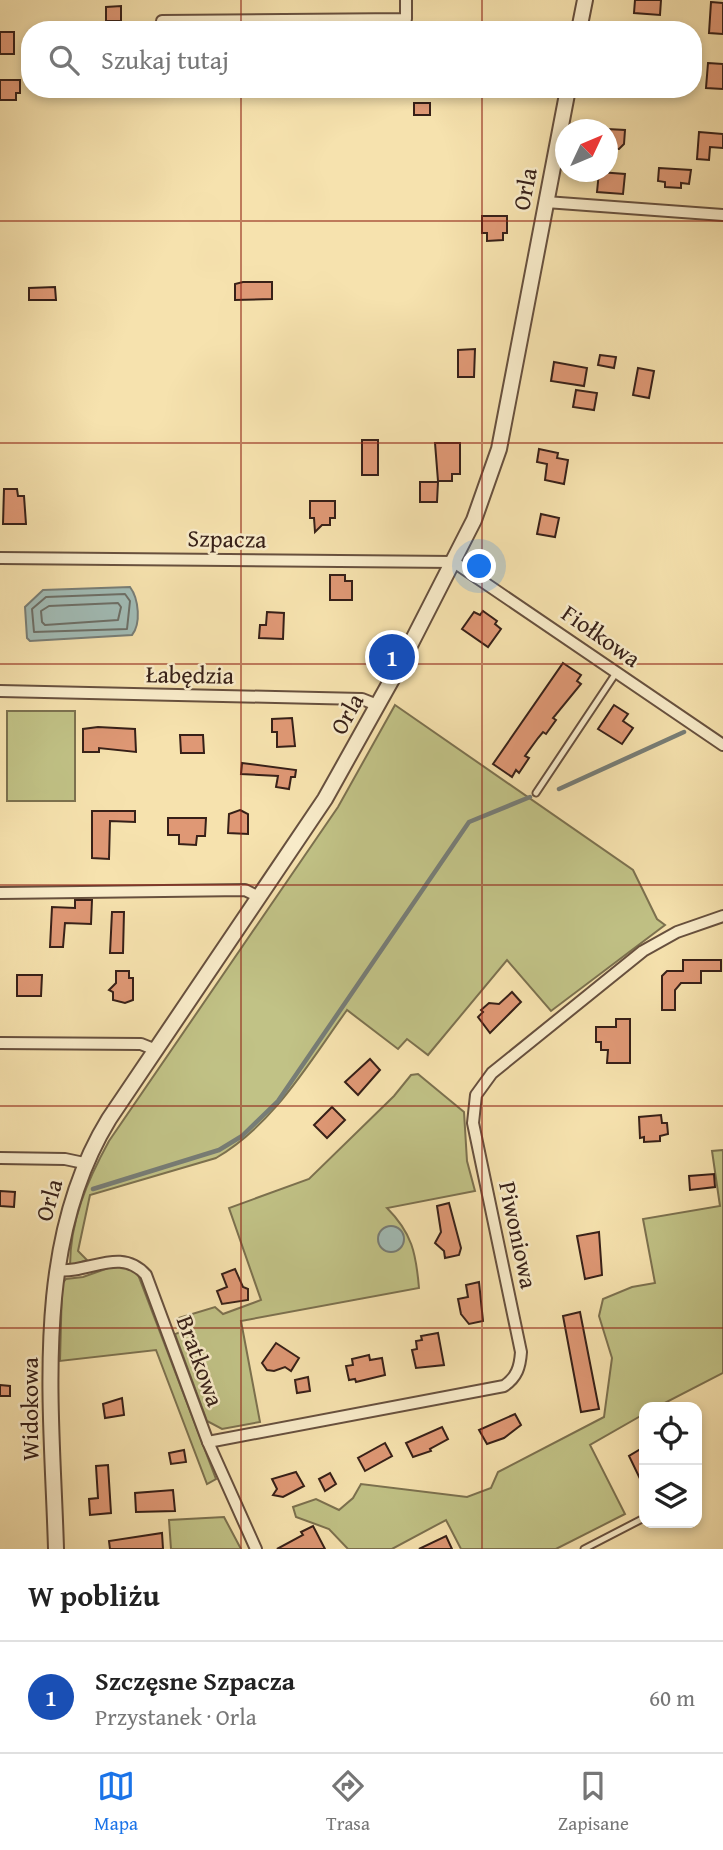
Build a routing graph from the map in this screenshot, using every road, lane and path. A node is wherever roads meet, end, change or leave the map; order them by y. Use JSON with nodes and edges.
{"nodes":[{"id":1,"x":405,"y":0,"type":"edge"},
{"id":2,"x":585,"y":0,"type":"edge"},
{"id":3,"x":162,"y":21,"type":"dead end"},
{"id":4,"x":581,"y":21,"type":"edge"},
{"id":5,"x":566,"y":98,"type":"edge"},
{"id":6,"x":546,"y":202,"type":"junction"},
{"id":7,"x":723,"y":215,"type":"edge"},
{"id":8,"x":0,"y":558,"type":"edge"},
{"id":9,"x":454,"y":562,"type":"junction"},
{"id":10,"x":616,"y":673,"type":"junction"},
{"id":11,"x":0,"y":691,"type":"edge"},
{"id":12,"x":377,"y":705,"type":"junction"},
{"id":13,"x":723,"y":745,"type":"edge"},
{"id":14,"x":536,"y":793,"type":"dead end"},
{"id":15,"x":0,"y":893,"type":"edge"},
{"id":16,"x":259,"y":897,"type":"junction"},
{"id":17,"x":723,"y":916,"type":"edge"},
{"id":18,"x":0,"y":1044,"type":"edge"},
{"id":19,"x":156,"y":1050,"type":"junction"},
{"id":20,"x":0,"y":1158,"type":"edge"},
{"id":21,"x":84,"y":1163,"type":"junction"},
{"id":22,"x":57,"y":1269,"type":"junction"},
{"id":23,"x":208,"y":1442,"type":"junction"},
{"id":24,"x":639,"y":1521,"type":"edge"},
{"id":25,"x":55,"y":1549,"type":"edge"},
{"id":26,"x":256,"y":1549,"type":"edge"},
{"id":27,"x":584,"y":1549,"type":"edge"}],
"edges":[{"from":1,"to":3,"type":"street"},
{"from":2,"to":4,"type":"street"},
{"from":5,"to":6,"type":"street","name":"Orla"},
{"from":6,"to":7,"type":"street"},
{"from":6,"to":9,"type":"street","name":"Orla"},
{"from":8,"to":9,"type":"street","name":"Szpacza"},
{"from":9,"to":10,"type":"street","name":"Fiołkowa"},
{"from":9,"to":12,"type":"street","name":"Orla"},
{"from":10,"to":13,"type":"street","name":"Fiołkowa"},
{"from":10,"to":14,"type":"lane"},
{"from":11,"to":12,"type":"street","name":"Łabędzia"},
{"from":12,"to":16,"type":"street","name":"Orla"},
{"from":15,"to":16,"type":"street"},
{"from":16,"to":19,"type":"street","name":"Orla"},
{"from":17,"to":23,"type":"street","name":"Piwoniowa"},
{"from":18,"to":19,"type":"street"},
{"from":19,"to":21,"type":"street","name":"Orla"},
{"from":20,"to":21,"type":"street"},
{"from":21,"to":22,"type":"street","name":"Orla"},
{"from":22,"to":23,"type":"street","name":"Bratkowa"},
{"from":22,"to":25,"type":"street","name":"Widokowa"},
{"from":23,"to":26,"type":"street","name":"Bratkowa"},
{"from":24,"to":27,"type":"lane"}]}
